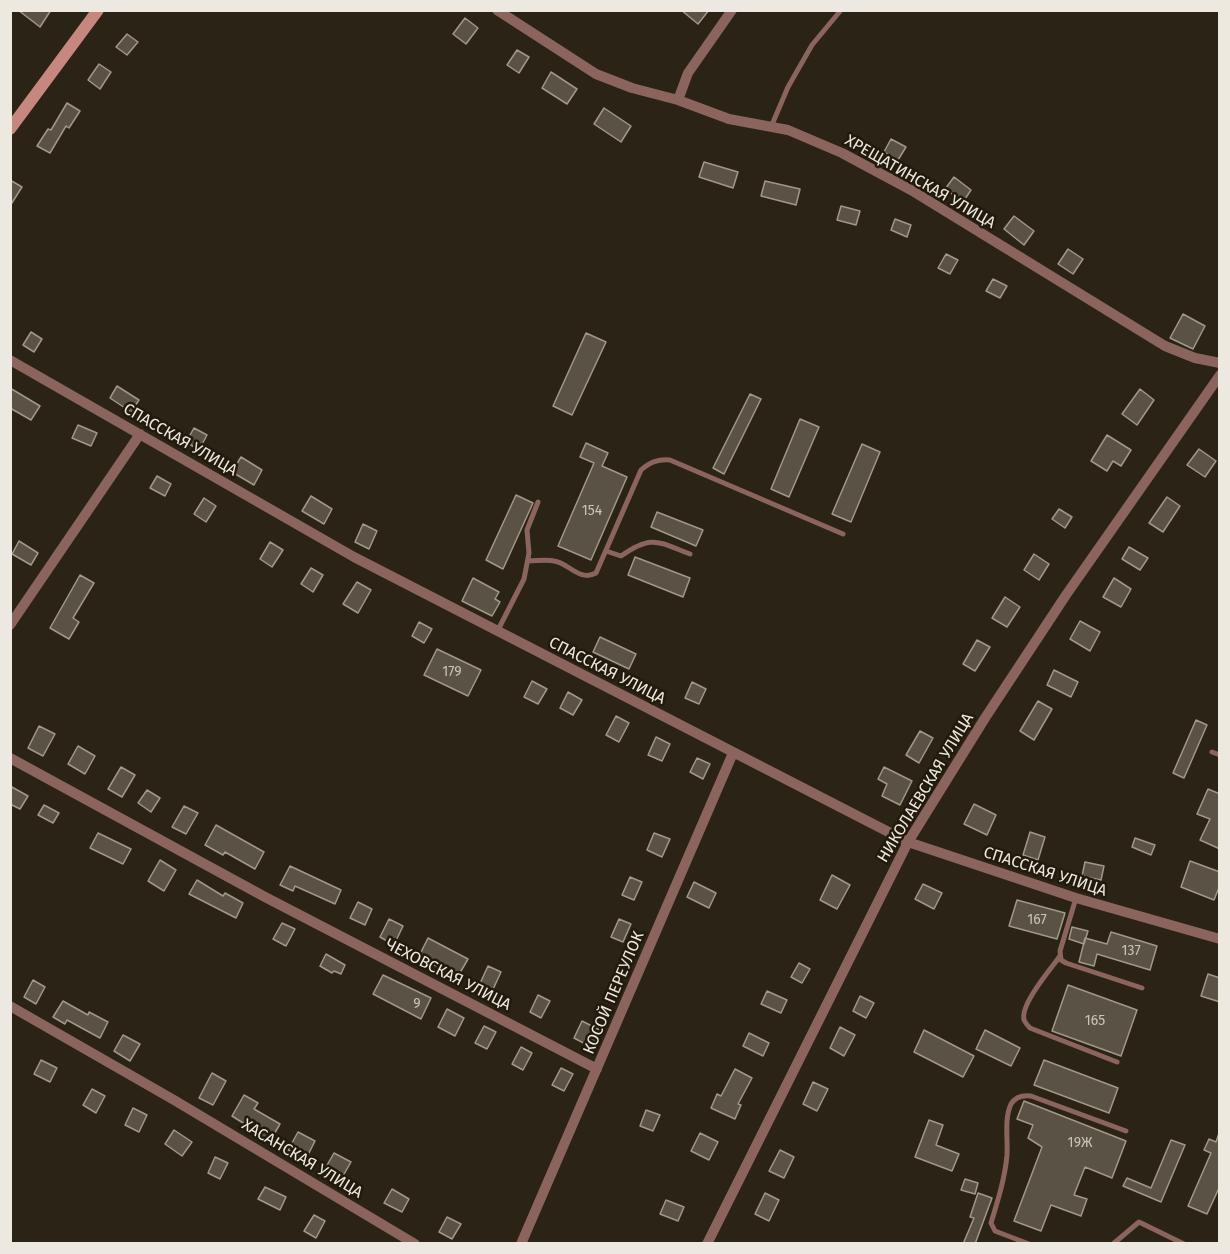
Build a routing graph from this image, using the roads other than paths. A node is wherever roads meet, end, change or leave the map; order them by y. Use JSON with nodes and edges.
{"nodes":[{"id":1,"x":98,"y":10,"type":"edge"},
{"id":2,"x":497,"y":10,"type":"edge"},
{"id":3,"x":732,"y":10,"type":"edge"},
{"id":4,"x":841,"y":10,"type":"edge"},
{"id":5,"x":678,"y":100,"type":"junction"},
{"id":6,"x":771,"y":127,"type":"junction"},
{"id":7,"x":10,"y":129,"type":"edge"},
{"id":8,"x":10,"y":360,"type":"edge"},
{"id":9,"x":1220,"y":363,"type":"edge"},
{"id":10,"x":1220,"y":375,"type":"edge"},
{"id":11,"x":140,"y":434,"type":"junction"},
{"id":12,"x":538,"y":502,"type":"dead end"},
{"id":13,"x":843,"y":534,"type":"dead end"},
{"id":14,"x":606,"y":551,"type":"junction"},
{"id":15,"x":690,"y":554,"type":"dead end"},
{"id":16,"x":528,"y":561,"type":"junction"},
{"id":17,"x":10,"y":625,"type":"edge"},
{"id":18,"x":498,"y":632,"type":"junction"},
{"id":19,"x":1212,"y":752,"type":"dead end"},
{"id":20,"x":733,"y":753,"type":"junction"},
{"id":21,"x":1220,"y":755,"type":"edge"},
{"id":22,"x":10,"y":759,"type":"edge"},
{"id":23,"x":908,"y":842,"type":"junction"},
{"id":24,"x":1076,"y":898,"type":"junction"},
{"id":25,"x":1220,"y":939,"type":"edge"},
{"id":26,"x":1060,"y":956,"type":"junction"},
{"id":27,"x":1142,"y":988,"type":"dead end"},
{"id":28,"x":10,"y":1006,"type":"edge"},
{"id":29,"x":1117,"y":1062,"type":"dead end"},
{"id":30,"x":597,"y":1069,"type":"junction"},
{"id":31,"x":1126,"y":1131,"type":"dead end"},
{"id":32,"x":414,"y":1244,"type":"edge"},
{"id":33,"x":521,"y":1244,"type":"edge"},
{"id":34,"x":707,"y":1244,"type":"edge"},
{"id":35,"x":1029,"y":1244,"type":"edge"},
{"id":36,"x":1113,"y":1244,"type":"edge"},
{"id":37,"x":1184,"y":1244,"type":"edge"}],
"edges":[{"from":1,"to":7,"type":"street"},
{"from":2,"to":5,"type":"street","name":"ХРЕЩАТИНСКАЯ УЛИЦА"},
{"from":3,"to":5,"type":"street"},
{"from":4,"to":6,"type":"lane"},
{"from":5,"to":6,"type":"street","name":"ХРЕЩАТИНСКАЯ УЛИЦА"},
{"from":6,"to":9,"type":"street","name":"ХРЕЩАТИНСКАЯ УЛИЦА"},
{"from":8,"to":11,"type":"street","name":"СПАССКАЯ УЛИЦА"},
{"from":10,"to":23,"type":"street","name":"НИКОЛАЕВСКАЯ УЛИЦА"},
{"from":11,"to":17,"type":"street"},
{"from":11,"to":18,"type":"street","name":"СПАССКАЯ УЛИЦА"},
{"from":12,"to":16,"type":"lane"},
{"from":13,"to":14,"type":"lane"},
{"from":14,"to":15,"type":"lane"},
{"from":14,"to":16,"type":"lane"},
{"from":16,"to":18,"type":"lane"},
{"from":18,"to":20,"type":"street","name":"СПАССКАЯ УЛИЦА"},
{"from":19,"to":21,"type":"lane"},
{"from":20,"to":23,"type":"street","name":"СПАССКАЯ УЛИЦА"},
{"from":20,"to":30,"type":"street","name":"КОСОЙ ПЕРЕУЛОК"},
{"from":22,"to":30,"type":"street","name":"ЧЕХОВСКАЯ УЛИЦА"},
{"from":23,"to":24,"type":"street","name":"СПАССКАЯ УЛИЦА"},
{"from":23,"to":34,"type":"street","name":"НИКОЛАЕВСКАЯ УЛИЦА"},
{"from":24,"to":25,"type":"street","name":"СПАССКАЯ УЛИЦА"},
{"from":24,"to":26,"type":"lane"},
{"from":26,"to":27,"type":"lane"},
{"from":26,"to":29,"type":"lane"},
{"from":28,"to":32,"type":"street","name":"ХАСАНСКАЯ УЛИЦА"},
{"from":30,"to":33,"type":"street","name":"КОСОЙ ПЕРЕУЛОК"},
{"from":31,"to":35,"type":"lane"},
{"from":36,"to":37,"type":"lane"}]}
